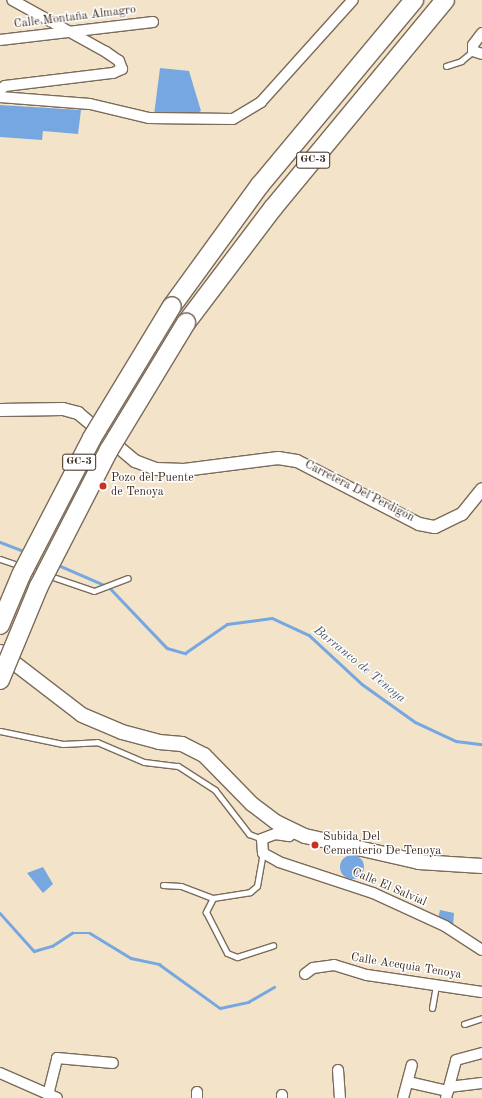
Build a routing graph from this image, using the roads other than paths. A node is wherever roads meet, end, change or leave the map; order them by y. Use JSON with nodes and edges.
{"nodes":[{"id":1,"x":12,"y":0,"type":"edge"},
{"id":2,"x":353,"y":0,"type":"edge"},
{"id":3,"x":414,"y":0,"type":"edge"},
{"id":4,"x":445,"y":0,"type":"edge"},
{"id":5,"x":153,"y":22,"type":"dead end"},
{"id":6,"x":69,"y":32,"type":"junction"},
{"id":7,"x":482,"y":33,"type":"edge"},
{"id":8,"x":0,"y":40,"type":"edge"},
{"id":9,"x":478,"y":53,"type":"edge"},
{"id":10,"x":446,"y":66,"type":"dead end"},
{"id":11,"x":0,"y":90,"type":"edge"},
{"id":12,"x":0,"y":97,"type":"edge"},
{"id":13,"x":0,"y":410,"type":"edge"},
{"id":14,"x":482,"y":489,"type":"edge"},
{"id":15,"x":0,"y":559,"type":"edge"},
{"id":16,"x":128,"y":578,"type":"dead end"},
{"id":17,"x":0,"y":626,"type":"edge"},
{"id":18,"x":0,"y":652,"type":"edge"},
{"id":19,"x":0,"y":680,"type":"edge"},
{"id":20,"x":0,"y":731,"type":"edge"},
{"id":21,"x":296,"y":831,"type":"junction"},
{"id":22,"x":262,"y":839,"type":"junction"},
{"id":23,"x":263,"y":853,"type":"junction"},
{"id":24,"x":482,"y":866,"type":"edge"},
{"id":25,"x":163,"y":885,"type":"dead end"},
{"id":26,"x":213,"y":898,"type":"junction"},
{"id":27,"x":273,"y":945,"type":"dead end"},
{"id":28,"x":482,"y":950,"type":"edge"},
{"id":29,"x":306,"y":974,"type":"dead end"},
{"id":30,"x":436,"y":985,"type":"junction"},
{"id":31,"x":482,"y":992,"type":"edge"},
{"id":32,"x":432,"y":1008,"type":"dead end"},
{"id":33,"x":482,"y":1018,"type":"edge"},
{"id":34,"x":464,"y":1024,"type":"dead end"},
{"id":35,"x":482,"y":1053,"type":"edge"},
{"id":36,"x":113,"y":1063,"type":"dead end"},
{"id":37,"x":412,"y":1065,"type":"dead end"},
{"id":38,"x":338,"y":1070,"type":"dead end"},
{"id":39,"x":0,"y":1073,"type":"edge"},
{"id":40,"x":408,"y":1082,"type":"junction"},
{"id":41,"x":482,"y":1083,"type":"edge"},
{"id":42,"x":448,"y":1092,"type":"edge"},
{"id":43,"x":52,"y":1096,"type":"edge"},
{"id":44,"x":340,"y":1098,"type":"edge"},
{"id":45,"x":403,"y":1098,"type":"edge"}],
"edges":[{"from":1,"to":6,"type":"street"},
{"from":2,"to":12,"type":"street"},
{"from":3,"to":17,"type":"highway","number":"GC-3","bridge":true},
{"from":4,"to":19,"type":"highway","number":"GC-3","bridge":true},
{"from":5,"to":6,"type":"street","name":"Calle Montaña Almagro"},
{"from":6,"to":8,"type":"street","name":"Calle Montaña Almagro"},
{"from":6,"to":11,"type":"street"},
{"from":7,"to":9,"type":"street"},
{"from":9,"to":10,"type":"lane"},
{"from":13,"to":14,"type":"street","name":"Carretera Del Perdigón"},
{"from":15,"to":16,"type":"lane"},
{"from":18,"to":21,"type":"main road"},
{"from":20,"to":22,"type":"lane"},
{"from":21,"to":22,"type":"street"},
{"from":21,"to":24,"type":"main road"},
{"from":22,"to":23,"type":"street"},
{"from":23,"to":26,"type":"lane"},
{"from":23,"to":28,"type":"street","name":"Calle El Salvial"},
{"from":25,"to":26,"type":"lane"},
{"from":26,"to":27,"type":"lane"},
{"from":29,"to":30,"type":"street","name":"Calle Acequia Tenoya"},
{"from":30,"to":31,"type":"street","name":"Calle Acequia Tenoya"},
{"from":30,"to":32,"type":"lane"},
{"from":33,"to":34,"type":"lane"},
{"from":35,"to":42,"type":"street"},
{"from":36,"to":43,"type":"street"},
{"from":37,"to":40,"type":"street"},
{"from":38,"to":44,"type":"street"},
{"from":39,"to":43,"type":"street"},
{"from":40,"to":42,"type":"street"},
{"from":40,"to":45,"type":"street"},
{"from":41,"to":42,"type":"street"}]}
